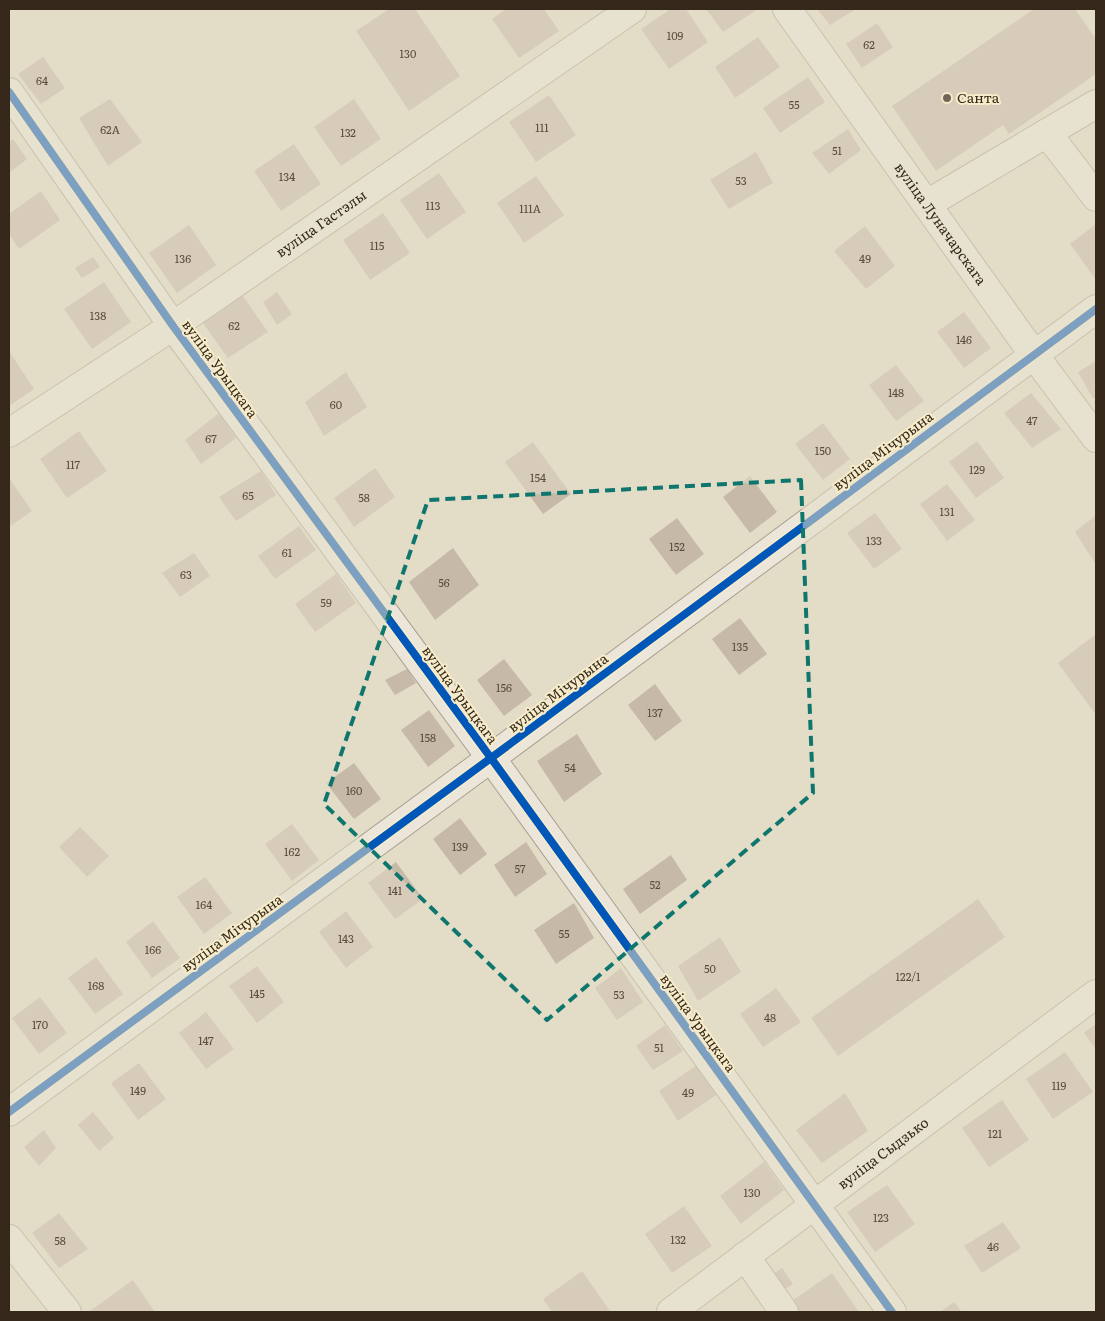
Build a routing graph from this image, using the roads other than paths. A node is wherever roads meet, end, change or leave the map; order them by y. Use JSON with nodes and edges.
{"nodes":[{"id":1,"x":632,"y":9,"type":"edge"},
{"id":2,"x":787,"y":9,"type":"edge"},
{"id":3,"x":9,"y":92,"type":"edge"},
{"id":4,"x":1096,"y":104,"type":"edge"},
{"id":5,"x":1047,"y":133,"type":"junction"},
{"id":6,"x":1096,"y":197,"type":"edge"},
{"id":7,"x":927,"y":204,"type":"junction"},
{"id":8,"x":1096,"y":309,"type":"edge"},
{"id":9,"x":173,"y":326,"type":"junction"},
{"id":10,"x":1034,"y":355,"type":"junction"},
{"id":11,"x":9,"y":433,"type":"edge"},
{"id":12,"x":1096,"y":438,"type":"edge"},
{"id":13,"x":491,"y":758,"type":"junction"},
{"id":14,"x":1096,"y":994,"type":"edge"},
{"id":15,"x":9,"y":1112,"type":"edge"},
{"id":16,"x":813,"y":1204,"type":"junction"},
{"id":17,"x":9,"y":1239,"type":"edge"},
{"id":18,"x":746,"y":1256,"type":"junction"},
{"id":19,"x":67,"y":1312,"type":"edge"},
{"id":20,"x":671,"y":1312,"type":"edge"},
{"id":21,"x":784,"y":1312,"type":"edge"},
{"id":22,"x":892,"y":1312,"type":"edge"}],
"edges":[{"from":1,"to":9,"type":"street","name":"вуліца Гастэлы"},
{"from":2,"to":7,"type":"street","name":"вуліца Луначарскага"},
{"from":3,"to":9,"type":"street","name":"вуліца Урыцкага"},
{"from":4,"to":5,"type":"street"},
{"from":5,"to":6,"type":"street"},
{"from":5,"to":7,"type":"street"},
{"from":7,"to":10,"type":"street","name":"вуліца Луначарскага"},
{"from":8,"to":10,"type":"street","name":"вуліца Мічурына"},
{"from":9,"to":11,"type":"street","name":"вуліца Гастэлы"},
{"from":9,"to":13,"type":"street","name":"вуліца Урыцкага"},
{"from":10,"to":12,"type":"street","name":"вуліца Луначарскага"},
{"from":10,"to":13,"type":"street","name":"вуліца Мічурына"},
{"from":13,"to":15,"type":"street","name":"вуліца Мічурына"},
{"from":13,"to":16,"type":"street","name":"вуліца Урыцкага"},
{"from":14,"to":16,"type":"street","name":"вуліца Сыдзько"},
{"from":16,"to":18,"type":"street","name":"вуліца Сыдзько"},
{"from":16,"to":22,"type":"street","name":"вуліца Урыцкага"},
{"from":17,"to":19,"type":"street"},
{"from":18,"to":20,"type":"street","name":"вуліца Сыдзько"},
{"from":18,"to":21,"type":"street"}]}
